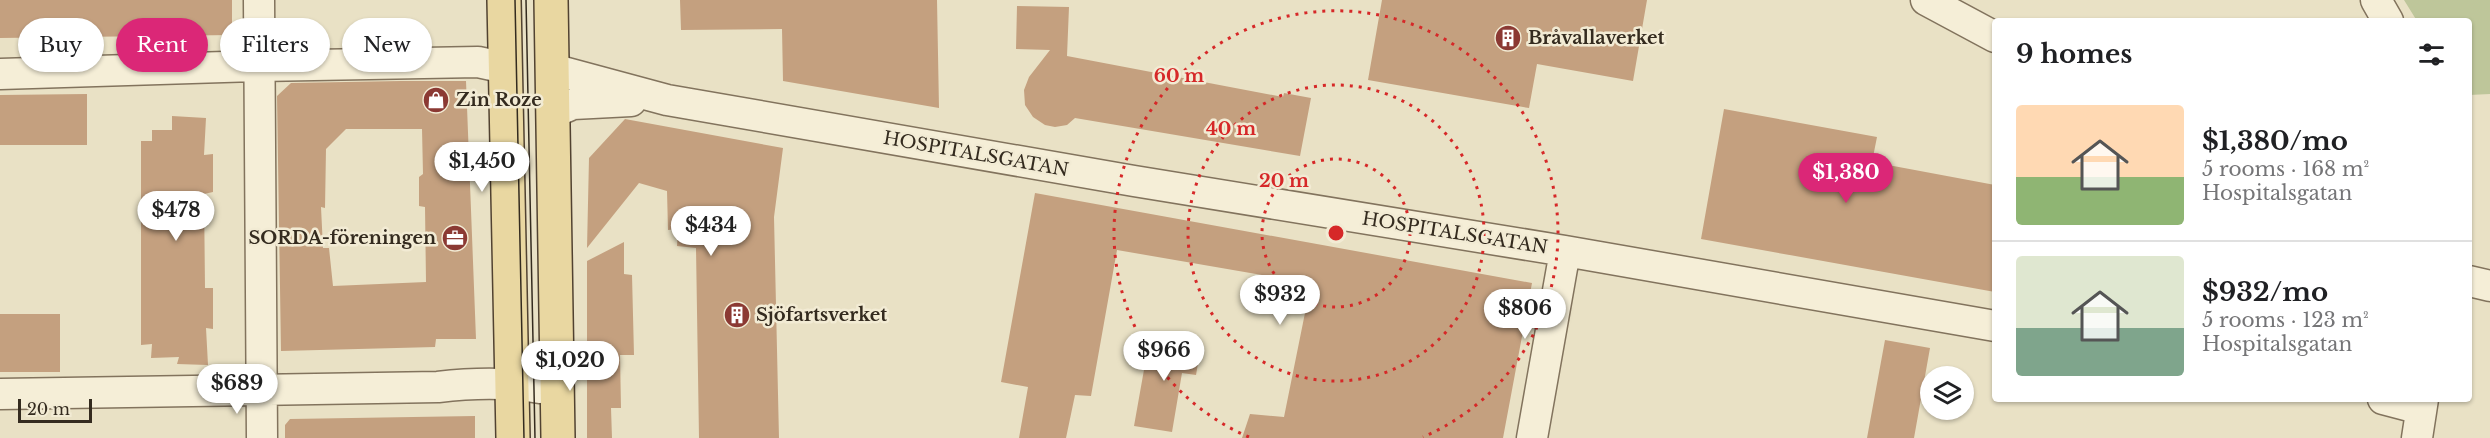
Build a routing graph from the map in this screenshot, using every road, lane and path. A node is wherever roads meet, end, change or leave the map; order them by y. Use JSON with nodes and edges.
{"nodes":[{"id":1,"x":259,"y":0,"type":"edge"},
{"id":2,"x":504,"y":0,"type":"edge"},
{"id":3,"x":551,"y":0,"type":"edge"},
{"id":4,"x":1926,"y":0,"type":"edge"},
{"id":5,"x":2376,"y":0,"type":"edge"},
{"id":6,"x":259,"y":18,"type":"edge"},
{"id":7,"x":2386,"y":18,"type":"edge"},
{"id":8,"x":1992,"y":35,"type":"edge"},
{"id":9,"x":330,"y":65,"type":"edge"},
{"id":10,"x":220,"y":67,"type":"edge"},
{"id":11,"x":506,"y":68,"type":"junction"},
{"id":12,"x":552,"y":69,"type":"junction"},
{"id":13,"x":259,"y":72,"type":"edge"},
{"id":14,"x":0,"y":74,"type":"edge"},
{"id":15,"x":667,"y":100,"type":"junction"},
{"id":16,"x":552,"y":113,"type":"junction"},
{"id":17,"x":1565,"y":251,"type":"junction"},
{"id":18,"x":2472,"y":282,"type":"edge"},
{"id":19,"x":2490,"y":286,"type":"edge"},
{"id":20,"x":1992,"y":325,"type":"edge"},
{"id":21,"x":537,"y":379,"type":"junction"},
{"id":22,"x":261,"y":390,"type":"junction"},
{"id":23,"x":0,"y":394,"type":"edge"},
{"id":24,"x":2390,"y":402,"type":"edge"},
{"id":25,"x":2420,"y":415,"type":"edge"},
{"id":26,"x":262,"y":438,"type":"edge"},
{"id":27,"x":513,"y":438,"type":"edge"},
{"id":28,"x":557,"y":438,"type":"edge"},
{"id":29,"x":1532,"y":438,"type":"edge"}],
"edges":[{"from":1,"to":6,"type":"street"},
{"from":2,"to":11,"type":"main road"},
{"from":3,"to":12,"type":"main road"},
{"from":4,"to":8,"type":"street"},
{"from":5,"to":7,"type":"street"},
{"from":9,"to":11,"type":"street"},
{"from":10,"to":14,"type":"street"},
{"from":11,"to":21,"type":"main road"},
{"from":12,"to":15,"type":"street","name":"HOSPITALSGATAN"},
{"from":12,"to":16,"type":"main road"},
{"from":13,"to":22,"type":"street"},
{"from":15,"to":16,"type":"street","name":"HOSPITALSGATAN"},
{"from":15,"to":17,"type":"street","name":"HOSPITALSGATAN"},
{"from":16,"to":21,"type":"main road"},
{"from":17,"to":20,"type":"street","name":"HOSPITALSGATAN"},
{"from":17,"to":29,"type":"street"},
{"from":18,"to":19,"type":"street"},
{"from":21,"to":22,"type":"street"},
{"from":21,"to":27,"type":"main road"},
{"from":21,"to":28,"type":"main road"},
{"from":22,"to":23,"type":"street"},
{"from":22,"to":26,"type":"street"},
{"from":24,"to":25,"type":"street"}]}
